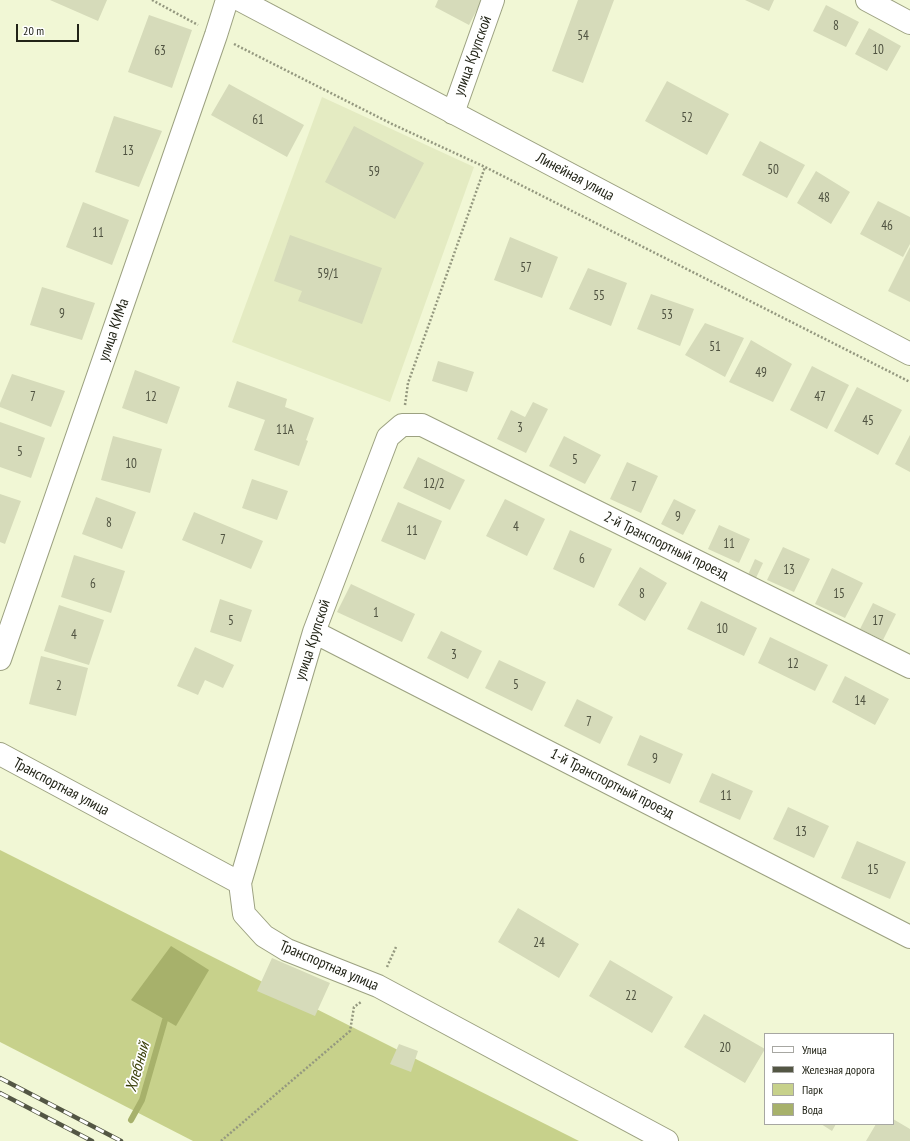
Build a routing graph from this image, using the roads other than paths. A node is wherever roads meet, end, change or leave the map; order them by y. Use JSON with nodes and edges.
{"nodes":[{"id":1,"x":227,"y":0,"type":"edge"},
{"id":2,"x":240,"y":0,"type":"edge"},
{"id":3,"x":493,"y":0,"type":"edge"},
{"id":4,"x":867,"y":0,"type":"edge"},
{"id":5,"x":910,"y":23,"type":"edge"},
{"id":6,"x":453,"y":113,"type":"junction"},
{"id":7,"x":910,"y":354,"type":"edge"},
{"id":8,"x":412,"y":425,"type":"joint"},
{"id":9,"x":314,"y":632,"type":"junction"},
{"id":10,"x":0,"y":659,"type":"edge"},
{"id":11,"x":910,"y":667,"type":"edge"},
{"id":12,"x":0,"y":754,"type":"edge"},
{"id":13,"x":240,"y":883,"type":"junction"},
{"id":14,"x":910,"y":937,"type":"edge"},
{"id":15,"x":667,"y":1141,"type":"edge"}],
"edges":[{"from":1,"to":10,"type":"street","name":"улица КИМа"},
{"from":2,"to":6,"type":"street","name":"Линейная улица"},
{"from":3,"to":6,"type":"street","name":"улица Крупской"},
{"from":4,"to":5,"type":"street"},
{"from":6,"to":7,"type":"street","name":"Линейная улица"},
{"from":8,"to":9,"type":"street","name":"улица Крупской"},
{"from":8,"to":11,"type":"street","name":"2-й Транспортный проезд"},
{"from":9,"to":13,"type":"street","name":"улица Крупской"},
{"from":9,"to":14,"type":"street","name":"1-й Транспортный проезд"},
{"from":12,"to":13,"type":"street","name":"Транспортная улица"},
{"from":13,"to":15,"type":"street","name":"Транспортная улица"}]}
